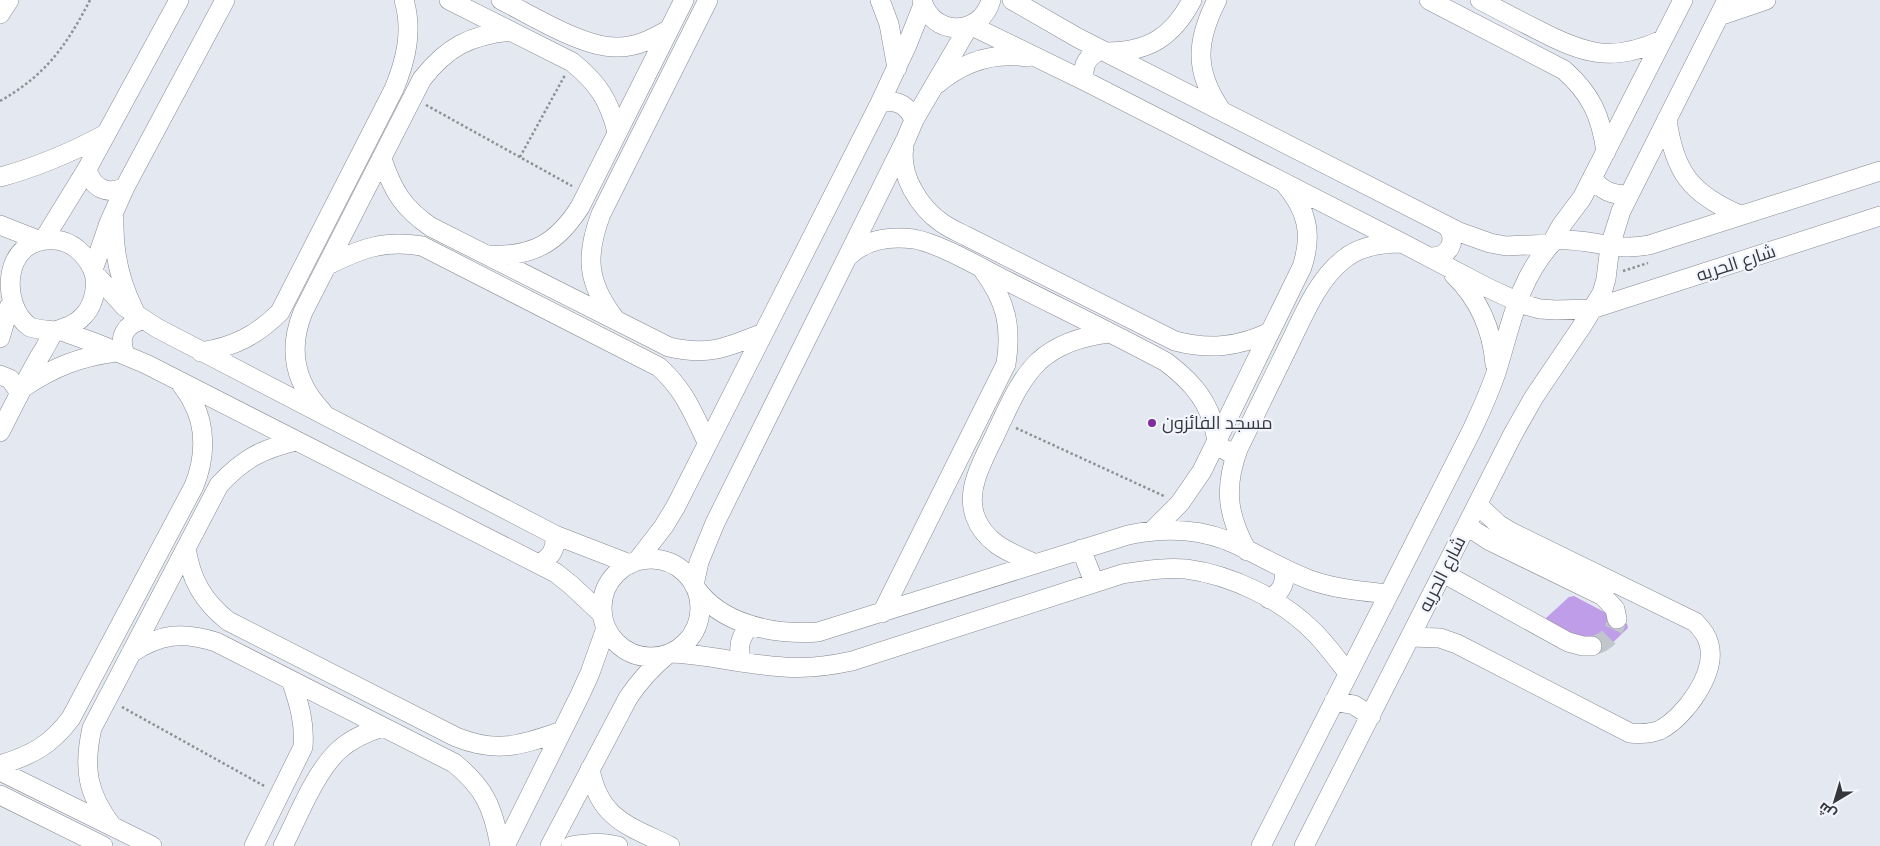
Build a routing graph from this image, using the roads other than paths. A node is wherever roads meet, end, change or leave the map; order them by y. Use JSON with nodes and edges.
{"nodes":[{"id":1,"x":9,"y":0,"type":"edge"},
{"id":2,"x":179,"y":0,"type":"edge"},
{"id":3,"x":225,"y":0,"type":"edge"},
{"id":4,"x":404,"y":0,"type":"edge"},
{"id":5,"x":449,"y":0,"type":"edge"},
{"id":6,"x":501,"y":0,"type":"edge"},
{"id":7,"x":684,"y":0,"type":"edge"},
{"id":8,"x":708,"y":0,"type":"edge"},
{"id":9,"x":880,"y":0,"type":"edge"},
{"id":10,"x":992,"y":0,"type":"edge"},
{"id":11,"x":1012,"y":0,"type":"edge"},
{"id":12,"x":1031,"y":0,"type":"edge"},
{"id":13,"x":1217,"y":0,"type":"edge"},
{"id":14,"x":1429,"y":0,"type":"edge"},
{"id":15,"x":1480,"y":0,"type":"edge"},
{"id":16,"x":1682,"y":0,"type":"edge"},
{"id":17,"x":1766,"y":0,"type":"edge"},
{"id":18,"x":922,"y":1,"type":"edge"},
{"id":19,"x":1188,"y":7,"type":"edge"},
{"id":20,"x":1503,"y":7,"type":"edge"},
{"id":21,"x":1723,"y":8,"type":"edge"},
{"id":22,"x":0,"y":14,"type":"edge"},
{"id":23,"x":1055,"y":25,"type":"junction"},
{"id":24,"x":1205,"y":25,"type":"junction"},
{"id":25,"x":970,"y":26,"type":"junction"},
{"id":26,"x":668,"y":30,"type":"junction"},
{"id":27,"x":510,"y":31,"type":"junction"},
{"id":28,"x":582,"y":40,"type":"junction"},
{"id":29,"x":1662,"y":40,"type":"junction"},
{"id":30,"x":1577,"y":48,"type":"junction"},
{"id":31,"x":1104,"y":51,"type":"junction"},
{"id":32,"x":1037,"y":58,"type":"junction"},
{"id":33,"x":572,"y":62,"type":"junction"},
{"id":34,"x":403,"y":68,"type":"junction"},
{"id":35,"x":897,"y":68,"type":"junction"},
{"id":36,"x":1564,"y":70,"type":"junction"},
{"id":37,"x":422,"y":79,"type":"junction"},
{"id":38,"x":1086,"y":81,"type":"junction"},
{"id":39,"x":933,"y":88,"type":"junction"},
{"id":40,"x":880,"y":103,"type":"junction"},
{"id":41,"x":1222,"y":110,"type":"junction"},
{"id":42,"x":1667,"y":119,"type":"junction"},
{"id":43,"x":914,"y":120,"type":"junction"},
{"id":44,"x":617,"y":132,"type":"junction"},
{"id":45,"x":106,"y":134,"type":"junction"},
{"id":46,"x":906,"y":139,"type":"junction"},
{"id":47,"x":1606,"y":152,"type":"junction"},
{"id":48,"x":382,"y":159,"type":"junction"},
{"id":49,"x":87,"y":169,"type":"junction"},
{"id":50,"x":1880,"y":171,"type":"edge"},
{"id":51,"x":0,"y":177,"type":"edge"},
{"id":52,"x":1592,"y":178,"type":"junction"},
{"id":53,"x":1282,"y":181,"type":"junction"},
{"id":54,"x":126,"y":187,"type":"junction"},
{"id":55,"x":1629,"y":195,"type":"junction"},
{"id":56,"x":114,"y":211,"type":"junction"},
{"id":57,"x":1740,"y":215,"type":"junction"},
{"id":58,"x":1880,"y":216,"type":"edge"},
{"id":59,"x":941,"y":223,"type":"junction"},
{"id":60,"x":0,"y":225,"type":"edge"},
{"id":61,"x":569,"y":225,"type":"junction"},
{"id":62,"x":1446,"y":225,"type":"junction"},
{"id":63,"x":431,"y":227,"type":"junction"},
{"id":64,"x":592,"y":236,"type":"junction"},
{"id":65,"x":41,"y":240,"type":"junction"},
{"id":66,"x":1402,"y":243,"type":"junction"},
{"id":67,"x":932,"y":244,"type":"junction"},
{"id":68,"x":1551,"y":244,"type":"junction"},
{"id":69,"x":422,"y":246,"type":"junction"},
{"id":70,"x":1610,"y":246,"type":"junction"},
{"id":71,"x":487,"y":255,"type":"junction"},
{"id":72,"x":849,"y":256,"type":"junction"},
{"id":73,"x":1437,"y":261,"type":"junction"},
{"id":74,"x":328,"y":265,"type":"junction"},
{"id":75,"x":983,"y":269,"type":"junction"},
{"id":76,"x":94,"y":272,"type":"junction"},
{"id":77,"x":4,"y":296,"type":"edge"},
{"id":78,"x":1517,"y":301,"type":"junction"},
{"id":79,"x":1281,"y":309,"type":"junction"},
{"id":80,"x":1592,"y":309,"type":"junction"},
{"id":81,"x":280,"y":312,"type":"junction"},
{"id":82,"x":140,"y":318,"type":"junction"},
{"id":83,"x":615,"y":320,"type":"junction"},
{"id":84,"x":1302,"y":320,"type":"junction"},
{"id":85,"x":299,"y":323,"type":"junction"},
{"id":86,"x":58,"y":330,"type":"junction"},
{"id":87,"x":1270,"y":332,"type":"junction"},
{"id":88,"x":762,"y":333,"type":"junction"},
{"id":89,"x":1109,"y":333,"type":"junction"},
{"id":90,"x":0,"y":338,"type":"edge"},
{"id":91,"x":1175,"y":341,"type":"junction"},
{"id":92,"x":669,"y":347,"type":"junction"},
{"id":93,"x":202,"y":352,"type":"junction"},
{"id":94,"x":121,"y":353,"type":"junction"},
{"id":95,"x":1166,"y":362,"type":"junction"},
{"id":96,"x":1006,"y":364,"type":"junction"},
{"id":97,"x":659,"y":366,"type":"junction"},
{"id":98,"x":1496,"y":372,"type":"junction"},
{"id":99,"x":1027,"y":374,"type":"junction"},
{"id":100,"x":0,"y":375,"type":"edge"},
{"id":101,"x":178,"y":380,"type":"junction"},
{"id":102,"x":21,"y":390,"type":"junction"},
{"id":103,"x":326,"y":416,"type":"junction"},
{"id":104,"x":0,"y":432,"type":"edge"},
{"id":105,"x":1217,"y":440,"type":"junction"},
{"id":106,"x":296,"y":441,"type":"junction"},
{"id":107,"x":707,"y":442,"type":"junction"},
{"id":108,"x":1238,"y":449,"type":"junction"},
{"id":109,"x":198,"y":475,"type":"junction"},
{"id":110,"x":219,"y":486,"type":"junction"},
{"id":111,"x":1478,"y":505,"type":"junction"},
{"id":112,"x":1467,"y":526,"type":"junction"},
{"id":113,"x":1153,"y":530,"type":"junction"},
{"id":114,"x":555,"y":535,"type":"junction"},
{"id":115,"x":186,"y":548,"type":"junction"},
{"id":116,"x":1081,"y":549,"type":"junction"},
{"id":117,"x":1248,"y":551,"type":"junction"},
{"id":118,"x":634,"y":562,"type":"junction"},
{"id":119,"x":539,"y":564,"type":"junction"},
{"id":120,"x":1036,"y":564,"type":"junction"},
{"id":121,"x":1284,"y":569,"type":"junction"},
{"id":122,"x":1443,"y":573,"type":"junction"},
{"id":123,"x":1094,"y":582,"type":"junction"},
{"id":124,"x":694,"y":586,"type":"junction"},
{"id":125,"x":1388,"y":594,"type":"junction"},
{"id":126,"x":1269,"y":599,"type":"junction"},
{"id":127,"x":882,"y":613,"type":"junction"},
{"id":128,"x":1616,"y":618,"type":"dead end"},
{"id":129,"x":228,"y":621,"type":"junction"},
{"id":130,"x":604,"y":621,"type":"junction"},
{"id":131,"x":751,"y":626,"type":"junction"},
{"id":132,"x":1411,"y":637,"type":"junction"},
{"id":133,"x":216,"y":642,"type":"junction"},
{"id":134,"x":1592,"y":646,"type":"tunnel mouth"},
{"id":135,"x":131,"y":653,"type":"junction"},
{"id":136,"x":669,"y":654,"type":"junction"},
{"id":137,"x":742,"y":661,"type":"junction"},
{"id":138,"x":1348,"y":673,"type":"junction"},
{"id":139,"x":291,"y":680,"type":"junction"},
{"id":140,"x":1334,"y":701,"type":"junction"},
{"id":141,"x":1371,"y":716,"type":"junction"},
{"id":142,"x":72,"y":718,"type":"junction"},
{"id":143,"x":383,"y":727,"type":"junction"},
{"id":144,"x":92,"y":728,"type":"junction"},
{"id":145,"x":562,"y":731,"type":"junction"},
{"id":146,"x":467,"y":741,"type":"junction"},
{"id":147,"x":303,"y":747,"type":"junction"},
{"id":148,"x":328,"y":760,"type":"junction"},
{"id":149,"x":454,"y":763,"type":"junction"},
{"id":150,"x":0,"y":765,"type":"edge"},
{"id":151,"x":590,"y":769,"type":"junction"},
{"id":152,"x":0,"y":770,"type":"edge"},
{"id":153,"x":0,"y":795,"type":"edge"},
{"id":154,"x":112,"y":826,"type":"junction"},
{"id":155,"x":633,"y":827,"type":"junction"},
{"id":156,"x":254,"y":845,"type":"edge"},
{"id":157,"x":103,"y":846,"type":"edge"},
{"id":158,"x":152,"y":846,"type":"edge"},
{"id":159,"x":282,"y":846,"type":"edge"},
{"id":160,"x":500,"y":846,"type":"edge"},
{"id":161,"x":504,"y":846,"type":"edge"},
{"id":162,"x":550,"y":846,"type":"edge"},
{"id":163,"x":571,"y":846,"type":"edge"},
{"id":164,"x":618,"y":846,"type":"edge"},
{"id":165,"x":622,"y":846,"type":"edge"},
{"id":166,"x":670,"y":846,"type":"edge"},
{"id":167,"x":1261,"y":846,"type":"edge"},
{"id":168,"x":1304,"y":846,"type":"edge"}],
"edges":[{"from":1,"to":22,"type":"street"},
{"from":2,"to":45,"type":"street"},
{"from":3,"to":54,"type":"street"},
{"from":4,"to":34,"type":"street"},
{"from":5,"to":27,"type":"street"},
{"from":6,"to":28,"type":"street"},
{"from":7,"to":26,"type":"street"},
{"from":8,"to":64,"type":"street"},
{"from":9,"to":35,"type":"street"},
{"from":10,"to":25,"type":"street"},
{"from":11,"to":23,"type":"street"},
{"from":12,"to":23,"type":"street"},
{"from":13,"to":24,"type":"street"},
{"from":14,"to":36,"type":"street"},
{"from":15,"to":20,"type":"street"},
{"from":16,"to":29,"type":"street"},
{"from":17,"to":21,"type":"street"},
{"from":18,"to":25,"type":"street"},
{"from":18,"to":35,"type":"street"},
{"from":19,"to":24,"type":"street"},
{"from":19,"to":31,"type":"street"},
{"from":20,"to":30,"type":"street"},
{"from":21,"to":42,"type":"street","name":"شارع الحريه"},
{"from":23,"to":31,"type":"street"},
{"from":24,"to":41,"type":"street"},
{"from":25,"to":32,"type":"street","name":"شارع الحريه"},
{"from":25,"to":39,"type":"street"},
{"from":26,"to":28,"type":"street"},
{"from":26,"to":44,"type":"street"},
{"from":27,"to":33,"type":"street"},
{"from":27,"to":37,"type":"street"},
{"from":28,"to":33,"type":"street"},
{"from":29,"to":30,"type":"street"},
{"from":29,"to":47,"type":"street"},
{"from":30,"to":36,"type":"street"},
{"from":31,"to":38,"type":"street"},
{"from":31,"to":41,"type":"street"},
{"from":32,"to":38,"type":"street","name":"شارع الحريه"},
{"from":32,"to":39,"type":"street"},
{"from":33,"to":44,"type":"street"},
{"from":34,"to":37,"type":"street"},
{"from":34,"to":81,"type":"street"},
{"from":35,"to":40,"type":"street"},
{"from":36,"to":47,"type":"street"},
{"from":37,"to":48,"type":"street"},
{"from":38,"to":53,"type":"street","name":"شارع الحريه"},
{"from":39,"to":43,"type":"street"},
{"from":40,"to":43,"type":"street"},
{"from":40,"to":88,"type":"street"},
{"from":41,"to":62,"type":"street"},
{"from":42,"to":55,"type":"street","name":"شارع الحريه"},
{"from":42,"to":57,"type":"street"},
{"from":43,"to":46,"type":"street"},
{"from":44,"to":61,"type":"street"},
{"from":45,"to":49,"type":"street"},
{"from":45,"to":51,"type":"street"},
{"from":46,"to":59,"type":"street"},
{"from":46,"to":72,"type":"street"},
{"from":47,"to":52,"type":"street"},
{"from":48,"to":63,"type":"street"},
{"from":48,"to":74,"type":"street"},
{"from":49,"to":54,"type":"street"},
{"from":49,"to":65,"type":"street"},
{"from":50,"to":57,"type":"street"},
{"from":52,"to":55,"type":"street"},
{"from":52,"to":68,"type":"street"},
{"from":53,"to":66,"type":"street","name":"شارع الحريه"},
{"from":53,"to":79,"type":"street"},
{"from":54,"to":56,"type":"street"},
{"from":55,"to":70,"type":"street","name":"شارع الحريه"},
{"from":56,"to":76,"type":"street"},
{"from":56,"to":82,"type":"street"},
{"from":57,"to":70,"type":"street"},
{"from":58,"to":80,"type":"street","name":"شارع الحريه"},
{"from":59,"to":67,"type":"street"},
{"from":59,"to":91,"type":"street"},
{"from":60,"to":65,"type":"street"},
{"from":61,"to":64,"type":"street"},
{"from":61,"to":71,"type":"street"},
{"from":62,"to":68,"type":"street"},
{"from":62,"to":73,"type":"street"},
{"from":63,"to":69,"type":"street"},
{"from":63,"to":71,"type":"street"},
{"from":64,"to":83,"type":"street"},
{"from":65,"to":76,"type":"street"},
{"from":65,"to":77,"type":"street"},
{"from":66,"to":73,"type":"street","name":"شارع الحريه"},
{"from":66,"to":84,"type":"street"},
{"from":67,"to":72,"type":"street"},
{"from":67,"to":75,"type":"street"},
{"from":68,"to":70,"type":"street"},
{"from":68,"to":78,"type":"street"},
{"from":69,"to":74,"type":"street"},
{"from":69,"to":97,"type":"street"},
{"from":70,"to":80,"type":"street","name":"شارع الحريه"},
{"from":71,"to":83,"type":"street"},
{"from":72,"to":124,"type":"street"},
{"from":73,"to":78,"type":"street","name":"شارع الحريه"},
{"from":73,"to":98,"type":"street"},
{"from":74,"to":85,"type":"street"},
{"from":75,"to":89,"type":"street"},
{"from":75,"to":96,"type":"street"},
{"from":76,"to":82,"type":"street"},
{"from":76,"to":86,"type":"street"},
{"from":77,"to":86,"type":"street"},
{"from":77,"to":90,"type":"street"},
{"from":78,"to":80,"type":"street","name":"شارع الحريه"},
{"from":78,"to":98,"type":"street"},
{"from":79,"to":84,"type":"street"},
{"from":79,"to":87,"type":"street"},
{"from":80,"to":111,"type":"street","name":"شارع الحريه"},
{"from":81,"to":85,"type":"street"},
{"from":81,"to":93,"type":"street"},
{"from":82,"to":93,"type":"street"},
{"from":82,"to":94,"type":"street"},
{"from":83,"to":92,"type":"street"},
{"from":84,"to":108,"type":"street"},
{"from":85,"to":103,"type":"street"},
{"from":86,"to":94,"type":"street"},
{"from":86,"to":102,"type":"street"},
{"from":87,"to":91,"type":"street"},
{"from":87,"to":105,"type":"street"},
{"from":88,"to":92,"type":"street"},
{"from":88,"to":107,"type":"street"},
{"from":89,"to":95,"type":"street"},
{"from":89,"to":99,"type":"street"},
{"from":91,"to":95,"type":"street"},
{"from":92,"to":97,"type":"street"},
{"from":93,"to":103,"type":"street"},
{"from":94,"to":101,"type":"street"},
{"from":94,"to":102,"type":"street"},
{"from":95,"to":105,"type":"street"},
{"from":96,"to":99,"type":"street"},
{"from":96,"to":127,"type":"street"},
{"from":97,"to":107,"type":"street"},
{"from":98,"to":125,"type":"street"},
{"from":99,"to":120,"type":"street"},
{"from":100,"to":102,"type":"street"},
{"from":101,"to":106,"type":"street"},
{"from":101,"to":109,"type":"street"},
{"from":102,"to":104,"type":"street"},
{"from":103,"to":114,"type":"street"},
{"from":105,"to":108,"type":"street"},
{"from":105,"to":113,"type":"street"},
{"from":106,"to":110,"type":"street"},
{"from":106,"to":119,"type":"street"},
{"from":107,"to":118,"type":"street"},
{"from":108,"to":117,"type":"street"},
{"from":109,"to":110,"type":"street"},
{"from":109,"to":142,"type":"street"},
{"from":110,"to":115,"type":"street"},
{"from":111,"to":112,"type":"street","name":"شارع الحريه"},
{"from":111,"to":132,"type":"street"},
{"from":112,"to":122,"type":"street","name":"شارع الحريه"},
{"from":112,"to":128,"type":"street"},
{"from":113,"to":116,"type":"street"},
{"from":113,"to":117,"type":"street"},
{"from":114,"to":118,"type":"street"},
{"from":114,"to":119,"type":"street"},
{"from":115,"to":129,"type":"street"},
{"from":115,"to":135,"type":"street"},
{"from":116,"to":120,"type":"street"},
{"from":116,"to":123,"type":"street"},
{"from":117,"to":121,"type":"street"},
{"from":118,"to":124,"type":"street"},
{"from":118,"to":130,"type":"street"},
{"from":119,"to":130,"type":"street"},
{"from":120,"to":127,"type":"street"},
{"from":121,"to":125,"type":"street"},
{"from":121,"to":126,"type":"street"},
{"from":122,"to":132,"type":"street","name":"شارع الحريه"},
{"from":122,"to":134,"type":"street"},
{"from":123,"to":126,"type":"street"},
{"from":123,"to":137,"type":"street"},
{"from":124,"to":131,"type":"street"},
{"from":124,"to":136,"type":"street"},
{"from":125,"to":138,"type":"street"},
{"from":126,"to":138,"type":"street"},
{"from":127,"to":131,"type":"street"},
{"from":129,"to":133,"type":"street"},
{"from":129,"to":146,"type":"street"},
{"from":130,"to":136,"type":"street"},
{"from":130,"to":145,"type":"street"},
{"from":131,"to":137,"type":"street"},
{"from":132,"to":141,"type":"street","name":"شارع الحريه"},
{"from":133,"to":135,"type":"street"},
{"from":133,"to":139,"type":"street"},
{"from":135,"to":144,"type":"street"},
{"from":136,"to":137,"type":"street"},
{"from":136,"to":151,"type":"street"},
{"from":138,"to":140,"type":"street"},
{"from":139,"to":143,"type":"street"},
{"from":139,"to":147,"type":"street"},
{"from":140,"to":141,"type":"street"},
{"from":140,"to":167,"type":"street"},
{"from":141,"to":168,"type":"street","name":"شارع الحريه"},
{"from":142,"to":144,"type":"street"},
{"from":142,"to":150,"type":"street"},
{"from":143,"to":148,"type":"street"},
{"from":143,"to":149,"type":"street"},
{"from":144,"to":154,"type":"street"},
{"from":145,"to":146,"type":"street"},
{"from":145,"to":161,"type":"street"},
{"from":146,"to":149,"type":"street"},
{"from":147,"to":148,"type":"street"},
{"from":147,"to":156,"type":"street"},
{"from":148,"to":159,"type":"street"},
{"from":149,"to":160,"type":"street"},
{"from":151,"to":155,"type":"street"},
{"from":151,"to":162,"type":"street"},
{"from":152,"to":154,"type":"street"},
{"from":153,"to":157,"type":"street"},
{"from":154,"to":158,"type":"street"},
{"from":155,"to":165,"type":"street"},
{"from":155,"to":166,"type":"street"},
{"from":163,"to":164,"type":"street"}]}
